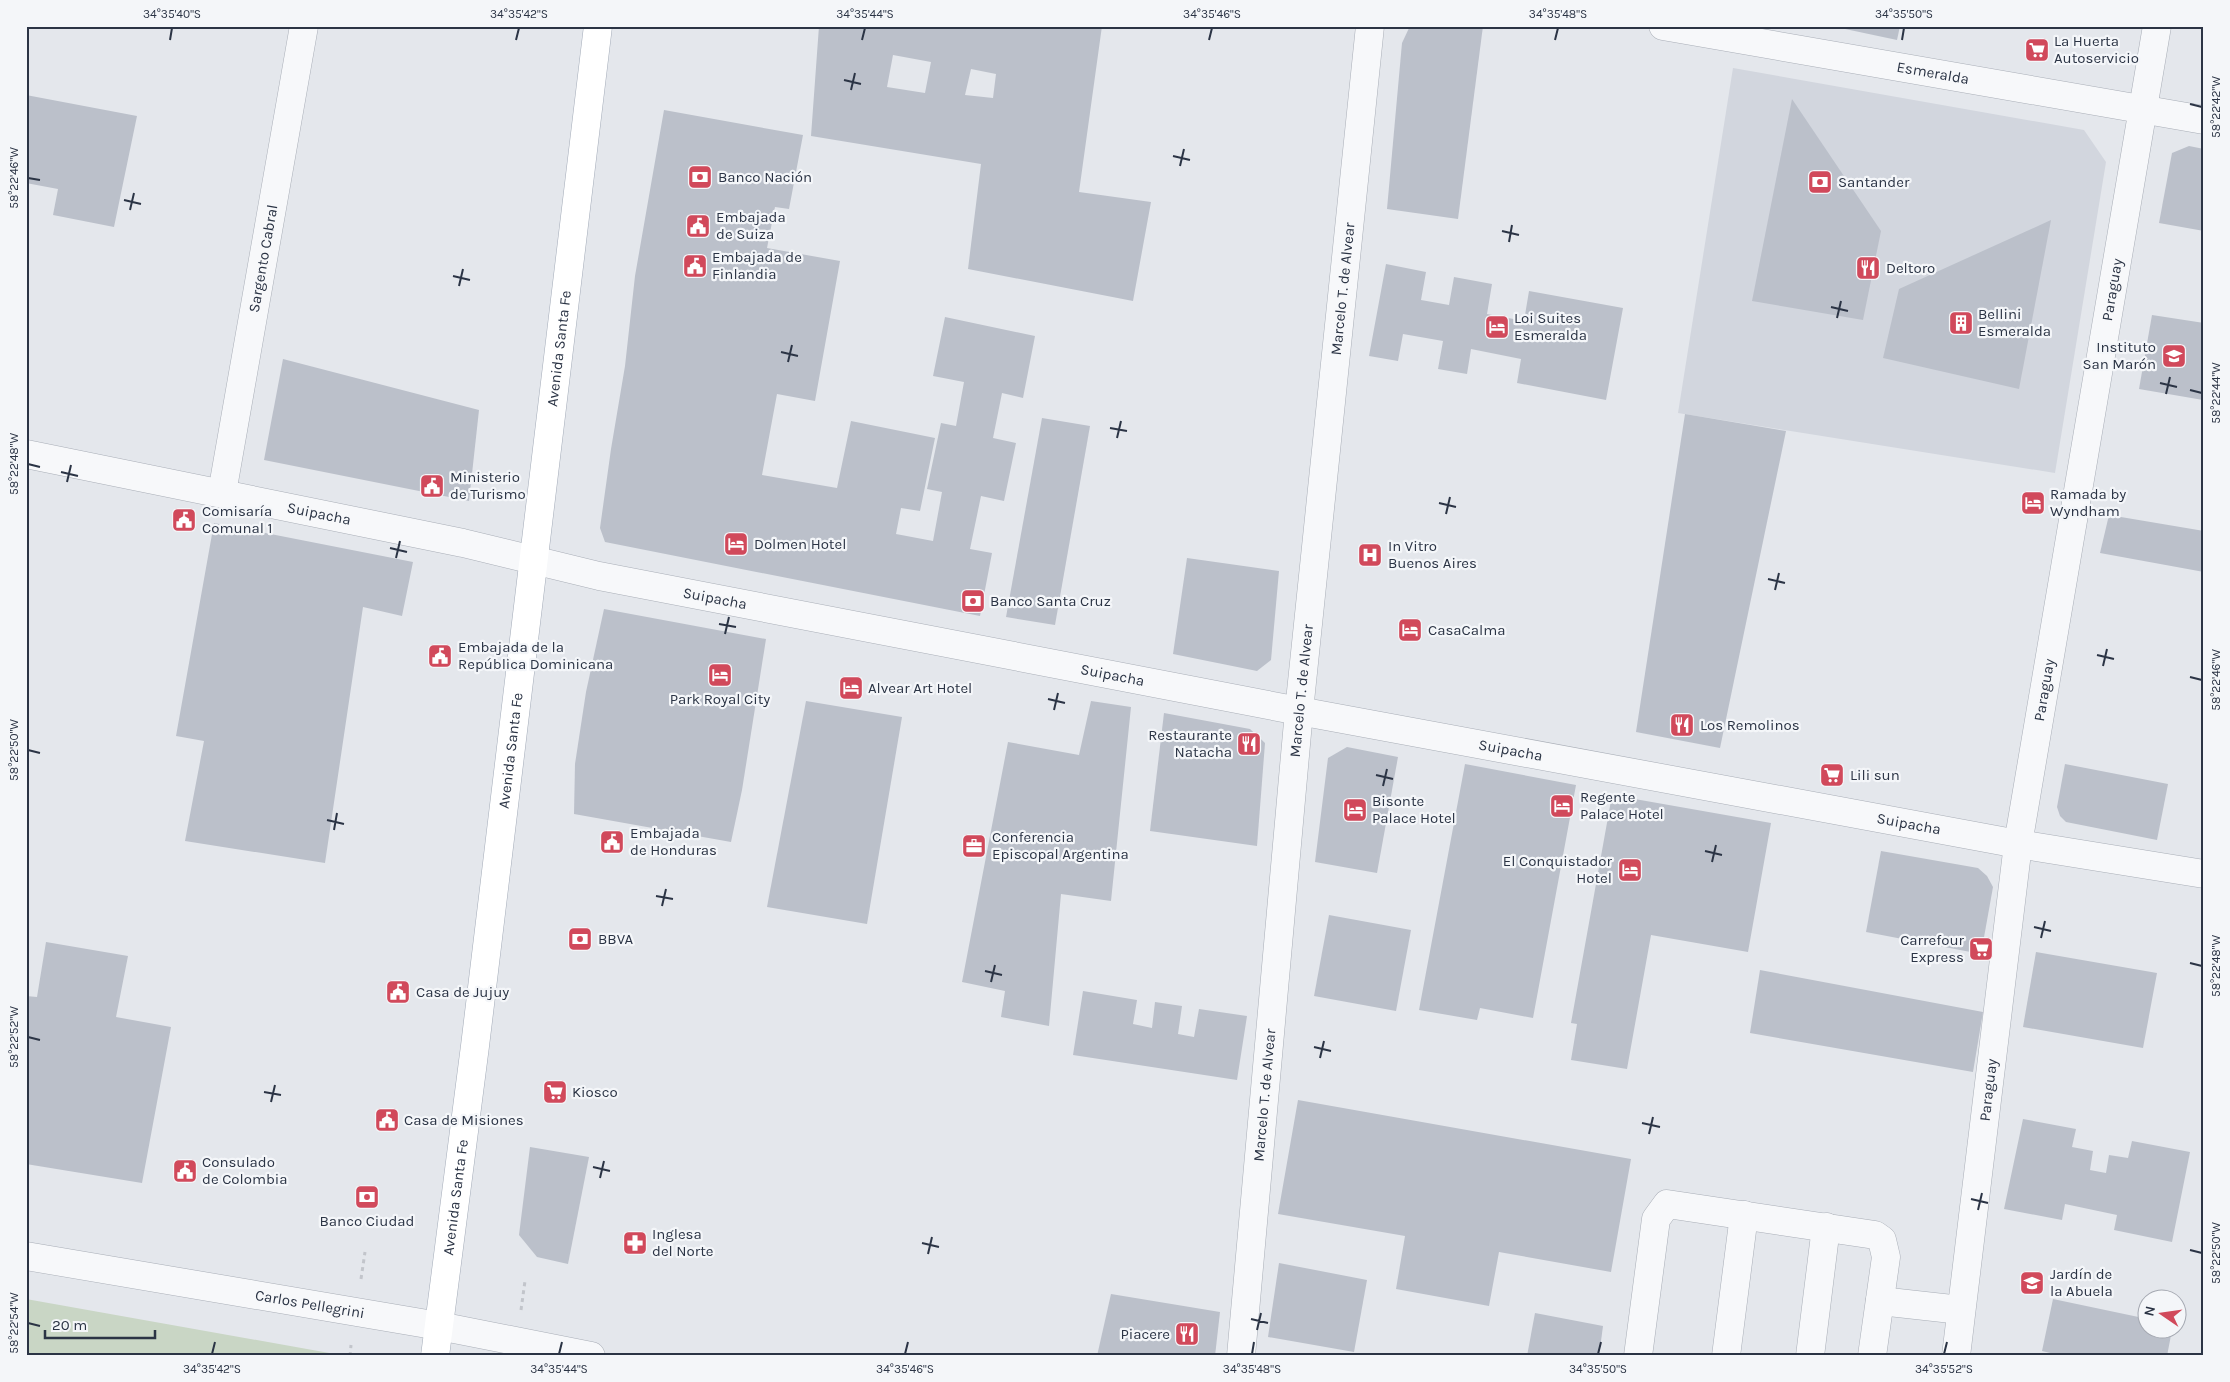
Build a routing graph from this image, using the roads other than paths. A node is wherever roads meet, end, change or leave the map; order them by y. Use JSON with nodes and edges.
{"nodes":[{"id":1,"x":304,"y":26,"type":"edge"},
{"id":2,"x":598,"y":26,"type":"edge"},
{"id":3,"x":1370,"y":26,"type":"edge"},
{"id":4,"x":1662,"y":26,"type":"edge"},
{"id":5,"x":2157,"y":26,"type":"edge"},
{"id":6,"x":2143,"y":110,"type":"junction"},
{"id":7,"x":2204,"y":120,"type":"edge"},
{"id":8,"x":26,"y":454,"type":"edge"},
{"id":9,"x":222,"y":493,"type":"junction"},
{"id":10,"x":534,"y":560,"type":"junction"},
{"id":11,"x":1300,"y":711,"type":"junction"},
{"id":12,"x":2018,"y":844,"type":"junction"},
{"id":13,"x":2204,"y":874,"type":"edge"},
{"id":14,"x":1744,"y":1215,"type":"junction"},
{"id":15,"x":1826,"y":1227,"type":"junction"},
{"id":16,"x":26,"y":1256,"type":"edge"},
{"id":17,"x":1880,"y":1300,"type":"junction"},
{"id":18,"x":1961,"y":1310,"type":"junction"},
{"id":19,"x":439,"y":1326,"type":"junction"},
{"id":20,"x":435,"y":1356,"type":"edge"},
{"id":21,"x":591,"y":1356,"type":"edge"},
{"id":22,"x":1241,"y":1356,"type":"edge"},
{"id":23,"x":1638,"y":1356,"type":"edge"},
{"id":24,"x":1726,"y":1356,"type":"edge"},
{"id":25,"x":1810,"y":1356,"type":"edge"},
{"id":26,"x":1872,"y":1356,"type":"edge"},
{"id":27,"x":1956,"y":1356,"type":"edge"}],
"edges":[{"from":1,"to":9,"type":"street","name":"Sargento Cabral"},
{"from":2,"to":10,"type":"main road","name":"Avenida Santa Fe"},
{"from":3,"to":11,"type":"street","name":"Marcelo T. de Alvear"},
{"from":4,"to":6,"type":"street","name":"Esmeralda"},
{"from":5,"to":6,"type":"street","name":"Paraguay"},
{"from":6,"to":7,"type":"street","name":"Esmeralda"},
{"from":6,"to":12,"type":"street","name":"Paraguay"},
{"from":8,"to":9,"type":"street","name":"Suipacha"},
{"from":9,"to":10,"type":"street","name":"Suipacha"},
{"from":10,"to":11,"type":"street","name":"Suipacha"},
{"from":10,"to":19,"type":"main road","name":"Avenida Santa Fe"},
{"from":11,"to":12,"type":"street","name":"Suipacha"},
{"from":11,"to":22,"type":"street","name":"Marcelo T. de Alvear"},
{"from":12,"to":13,"type":"street","name":"Suipacha"},
{"from":12,"to":18,"type":"street","name":"Paraguay"},
{"from":14,"to":15,"type":"street"},
{"from":14,"to":23,"type":"street"},
{"from":14,"to":24,"type":"street"},
{"from":15,"to":17,"type":"street"},
{"from":15,"to":25,"type":"street"},
{"from":16,"to":19,"type":"street","name":"Carlos Pellegrini"},
{"from":17,"to":18,"type":"street"},
{"from":17,"to":26,"type":"street"},
{"from":18,"to":27,"type":"street","name":"Paraguay"},
{"from":19,"to":20,"type":"main road","name":"Avenida Santa Fe"},
{"from":19,"to":21,"type":"street","name":"Carlos Pellegrini"}]}
